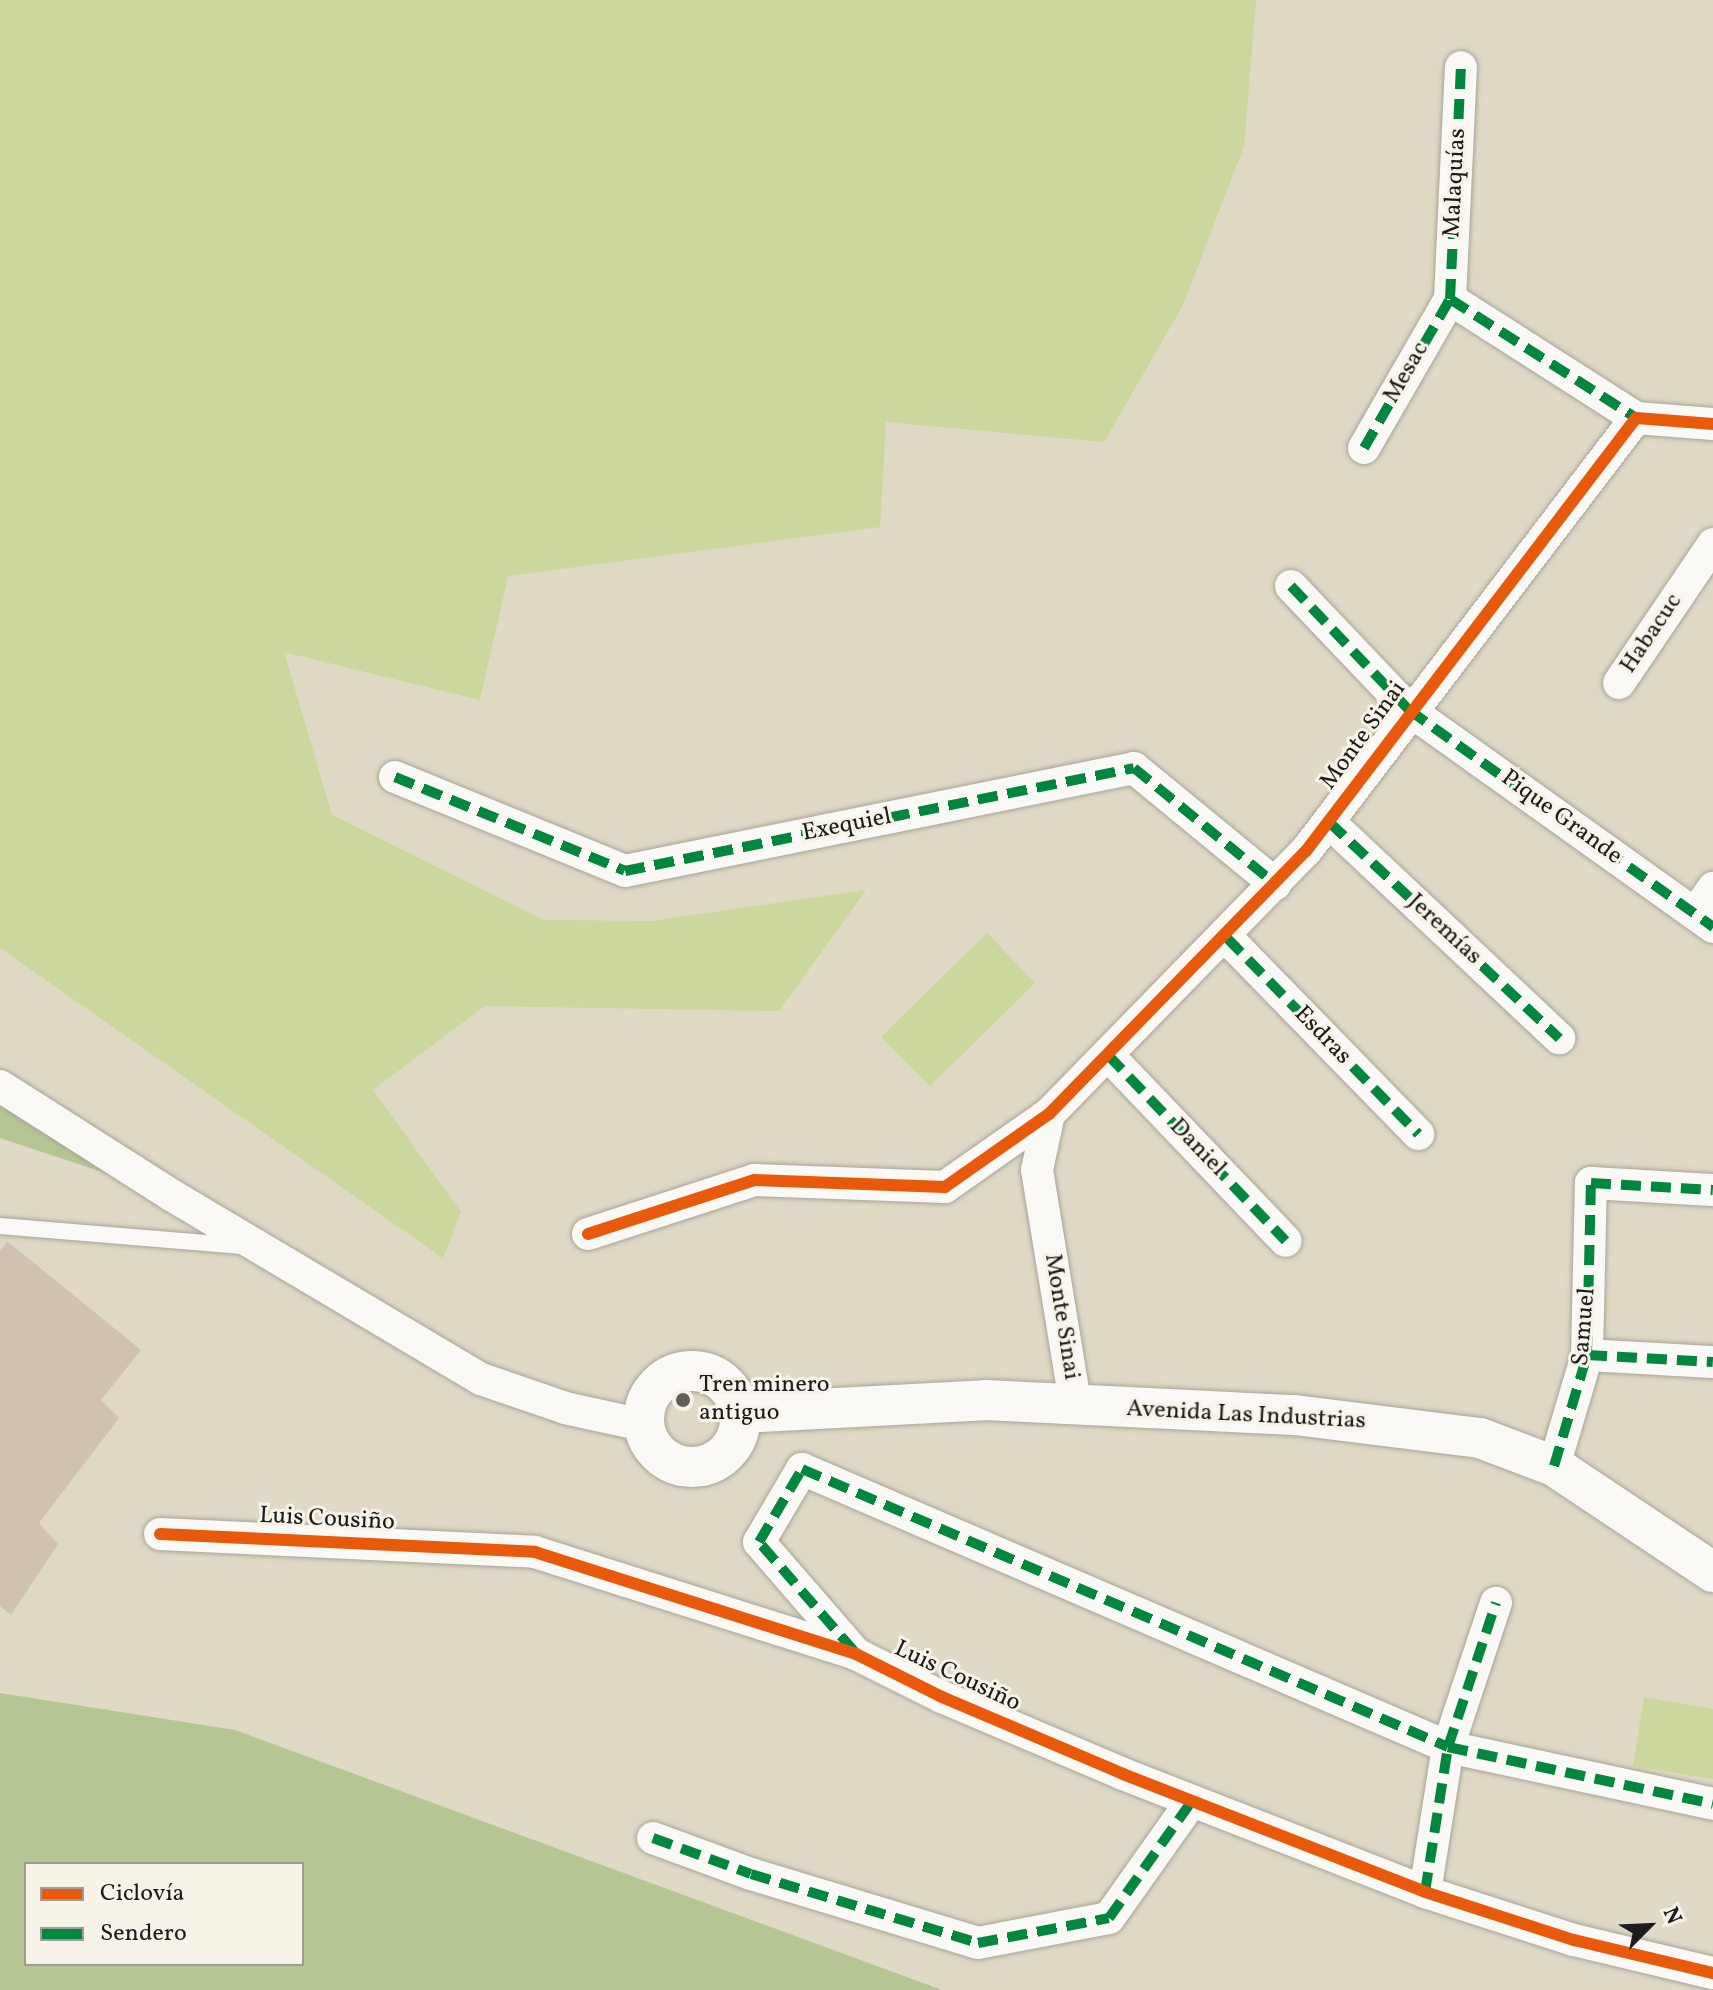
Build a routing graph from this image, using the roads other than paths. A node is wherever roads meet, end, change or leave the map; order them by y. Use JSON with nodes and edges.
{"nodes":[{"id":1,"x":1461,"y":67,"type":"dead end"},
{"id":2,"x":1450,"y":299,"type":"junction"},
{"id":3,"x":1636,"y":418,"type":"junction"},
{"id":4,"x":1713,"y":424,"type":"edge"},
{"id":5,"x":1364,"y":448,"type":"dead end"},
{"id":6,"x":1713,"y":544,"type":"edge"},
{"id":7,"x":1291,"y":586,"type":"dead end"},
{"id":8,"x":1619,"y":683,"type":"dead end"},
{"id":9,"x":1409,"y":710,"type":"junction"},
{"id":10,"x":395,"y":777,"type":"dead end"},
{"id":11,"x":1329,"y":822,"type":"junction"},
{"id":12,"x":1275,"y":884,"type":"junction"},
{"id":13,"x":1707,"y":910,"type":"edge"},
{"id":14,"x":1227,"y":938,"type":"junction"},
{"id":15,"x":1559,"y":1038,"type":"dead end"},
{"id":16,"x":1108,"y":1055,"type":"junction"},
{"id":17,"x":0,"y":1086,"type":"edge"},
{"id":18,"x":1049,"y":1114,"type":"junction"},
{"id":19,"x":1418,"y":1134,"type":"dead end"},
{"id":20,"x":1713,"y":1190,"type":"edge"},
{"id":21,"x":0,"y":1226,"type":"edge"},
{"id":22,"x":588,"y":1234,"type":"dead end"},
{"id":23,"x":1286,"y":1241,"type":"dead end"},
{"id":24,"x":260,"y":1247,"type":"junction"},
{"id":25,"x":1587,"y":1355,"type":"junction"},
{"id":26,"x":1713,"y":1362,"type":"edge"},
{"id":27,"x":1076,"y":1408,"type":"junction"},
{"id":28,"x":741,"y":1413,"type":"junction"},
{"id":29,"x":643,"y":1425,"type":"junction"},
{"id":30,"x":1554,"y":1466,"type":"junction"},
{"id":31,"x":160,"y":1534,"type":"dead end"},
{"id":32,"x":1713,"y":1572,"type":"edge"},
{"id":33,"x":1496,"y":1603,"type":"dead end"},
{"id":34,"x":856,"y":1654,"type":"junction"},
{"id":35,"x":1448,"y":1747,"type":"junction"},
{"id":36,"x":1191,"y":1802,"type":"junction"},
{"id":37,"x":1713,"y":1804,"type":"edge"},
{"id":38,"x":653,"y":1838,"type":"dead end"},
{"id":39,"x":1425,"y":1892,"type":"junction"},
{"id":40,"x":1713,"y":1973,"type":"edge"}],
"edges":[{"from":1,"to":2,"type":"street","name":"Malaquías"},
{"from":2,"to":3,"type":"street"},
{"from":2,"to":5,"type":"street","name":"Mesac"},
{"from":3,"to":4,"type":"street"},
{"from":3,"to":9,"type":"street","name":"Monte Sinai"},
{"from":6,"to":8,"type":"street","name":"Habacuc"},
{"from":7,"to":9,"type":"street","name":"Pique Grande"},
{"from":9,"to":11,"type":"street","name":"Monte Sinai"},
{"from":9,"to":13,"type":"street","name":"Pique Grande"},
{"from":10,"to":12,"type":"street","name":"Exequiel"},
{"from":11,"to":12,"type":"street","name":"Monte Sinai"},
{"from":11,"to":15,"type":"street","name":"Jeremías"},
{"from":12,"to":14,"type":"street","name":"Monte Sinai"},
{"from":14,"to":16,"type":"street","name":"Monte Sinai"},
{"from":14,"to":19,"type":"street","name":"Esdras"},
{"from":16,"to":18,"type":"street","name":"Monte Sinai"},
{"from":16,"to":23,"type":"street","name":"Daniel"},
{"from":17,"to":24,"type":"street"},
{"from":18,"to":22,"type":"street"},
{"from":18,"to":27,"type":"street","name":"Monte Sinai"},
{"from":20,"to":25,"type":"street","name":"Samuel"},
{"from":21,"to":24,"type":"lane"},
{"from":24,"to":29,"type":"street"},
{"from":25,"to":26,"type":"street"},
{"from":25,"to":30,"type":"street","name":"Samuel"},
{"from":27,"to":28,"type":"street","name":"Avenida Las Industrias"},
{"from":27,"to":30,"type":"street","name":"Avenida Las Industrias"},
{"from":28,"to":29,"type":"street"},
{"from":28,"to":29,"type":"street"},
{"from":30,"to":32,"type":"street","name":"Avenida Las Industrias"},
{"from":31,"to":34,"type":"street","name":"Luis Cousiño"},
{"from":33,"to":35,"type":"street"},
{"from":34,"to":35,"type":"street"},
{"from":34,"to":36,"type":"street","name":"Luis Cousiño"},
{"from":35,"to":37,"type":"street"},
{"from":35,"to":39,"type":"street"},
{"from":36,"to":38,"type":"street"},
{"from":36,"to":39,"type":"street","name":"Luis Cousiño"},
{"from":39,"to":40,"type":"street","name":"Luis Cousiño"}]}
